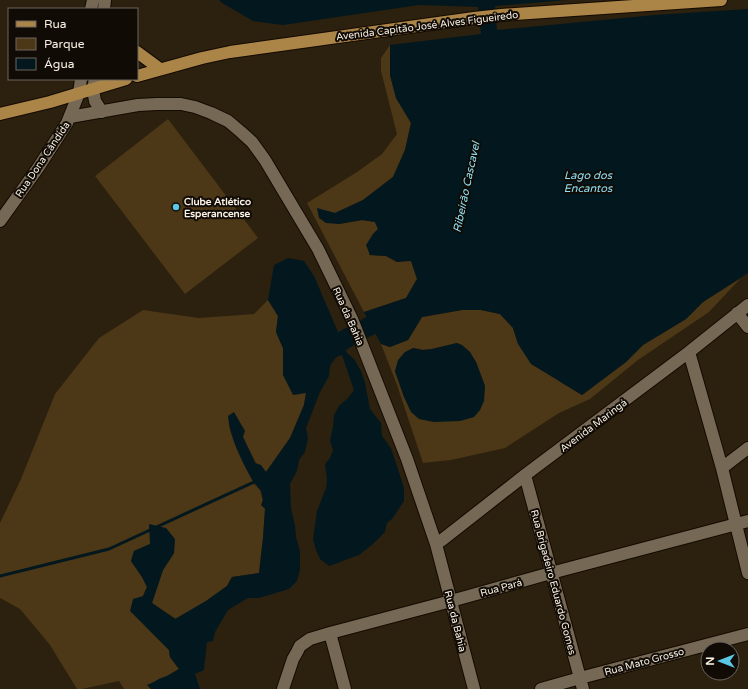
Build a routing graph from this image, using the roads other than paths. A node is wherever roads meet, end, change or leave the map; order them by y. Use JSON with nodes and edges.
{"nodes":[{"id":1,"x":721,"y":0,"type":"edge"},
{"id":2,"x":138,"y":53,"type":"edge"},
{"id":3,"x":160,"y":69,"type":"junction"},
{"id":4,"x":138,"y":76,"type":"edge"},
{"id":5,"x":81,"y":80,"type":"edge"},
{"id":6,"x":120,"y":80,"type":"edge"},
{"id":7,"x":94,"y":84,"type":"edge"},
{"id":8,"x":79,"y":93,"type":"junction"},
{"id":9,"x":102,"y":112,"type":"junction"},
{"id":10,"x":0,"y":114,"type":"edge"},
{"id":11,"x":70,"y":117,"type":"junction"},
{"id":12,"x":0,"y":221,"type":"edge"},
{"id":13,"x":748,"y":305,"type":"edge"},
{"id":14,"x":737,"y":313,"type":"junction"},
{"id":15,"x":748,"y":328,"type":"edge"},
{"id":16,"x":689,"y":352,"type":"junction"},
{"id":17,"x":748,"y":448,"type":"edge"},
{"id":18,"x":722,"y":468,"type":"junction"},
{"id":19,"x":526,"y":475,"type":"junction"},
{"id":20,"x":748,"y":521,"type":"edge"},
{"id":21,"x":736,"y":524,"type":"junction"},
{"id":22,"x":436,"y":544,"type":"junction"},
{"id":23,"x":552,"y":573,"type":"junction"},
{"id":24,"x":748,"y":573,"type":"edge"},
{"id":25,"x":451,"y":601,"type":"junction"},
{"id":26,"x":330,"y":633,"type":"junction"},
{"id":27,"x":748,"y":634,"type":"edge"},
{"id":28,"x":581,"y":683,"type":"edge"},
{"id":29,"x":283,"y":689,"type":"edge"},
{"id":30,"x":345,"y":689,"type":"edge"},
{"id":31,"x":474,"y":689,"type":"edge"},
{"id":32,"x":541,"y":689,"type":"edge"}],
"edges":[{"from":1,"to":3,"type":"main road","name":"Avenida Capitão José Alves Figueiredo"},
{"from":2,"to":3,"type":"main road"},
{"from":3,"to":4,"type":"main road","name":"Avenida Capitão José Alves Figueiredo"},
{"from":5,"to":8,"type":"street","name":"Rua Dona Cândida"},
{"from":6,"to":7,"type":"main road"},
{"from":7,"to":8,"type":"main road"},
{"from":7,"to":9,"type":"street"},
{"from":8,"to":10,"type":"main road"},
{"from":8,"to":11,"type":"street","name":"Rua Dona Cândida"},
{"from":9,"to":11,"type":"street","name":"Rua da Bahia"},
{"from":9,"to":22,"type":"street","name":"Rua da Bahia"},
{"from":11,"to":12,"type":"street","name":"Rua Dona Cândida"},
{"from":13,"to":14,"type":"street","name":"Avenida Maringá"},
{"from":14,"to":15,"type":"street"},
{"from":14,"to":16,"type":"street","name":"Avenida Maringá"},
{"from":16,"to":18,"type":"street"},
{"from":16,"to":19,"type":"street","name":"Avenida Maringá"},
{"from":17,"to":18,"type":"street"},
{"from":18,"to":21,"type":"street"},
{"from":19,"to":22,"type":"street","name":"Avenida Maringá"},
{"from":19,"to":23,"type":"street","name":"Rua Brigadeiro Eduardo Gomes"},
{"from":20,"to":21,"type":"street","name":"Rua Pará"},
{"from":21,"to":23,"type":"street","name":"Rua Pará"},
{"from":21,"to":24,"type":"street"},
{"from":22,"to":25,"type":"street","name":"Rua da Bahia"},
{"from":23,"to":25,"type":"street","name":"Rua Pará"},
{"from":23,"to":28,"type":"street","name":"Rua Brigadeiro Eduardo Gomes"},
{"from":25,"to":26,"type":"street","name":"Rua Pará"},
{"from":25,"to":31,"type":"street","name":"Rua da Bahia"},
{"from":26,"to":29,"type":"street","name":"Rua Pará"},
{"from":26,"to":30,"type":"street"},
{"from":27,"to":28,"type":"street","name":"Rua Mato Grosso"},
{"from":28,"to":32,"type":"street","name":"Rua Mato Grosso"}]}
